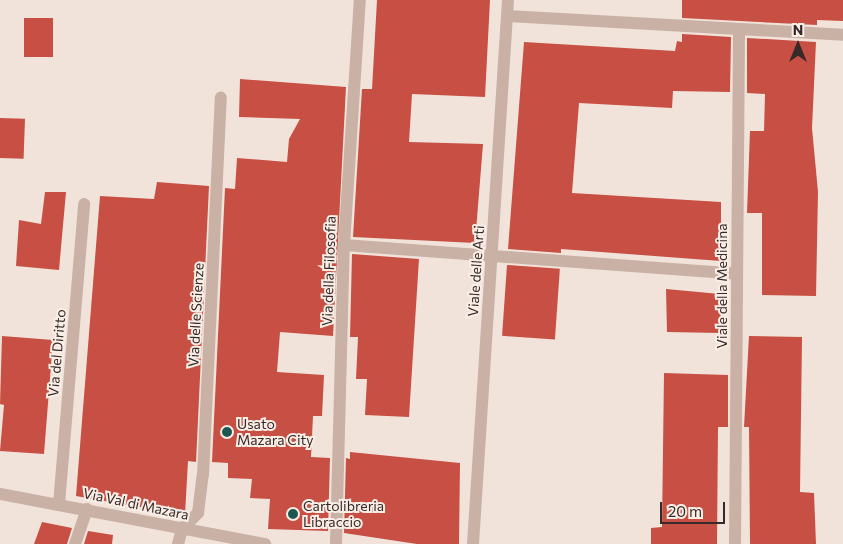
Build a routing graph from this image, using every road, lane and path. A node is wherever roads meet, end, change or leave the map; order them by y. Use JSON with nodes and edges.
{"nodes":[{"id":1,"x":360,"y":0,"type":"edge"},
{"id":2,"x":508,"y":0,"type":"edge"},
{"id":3,"x":507,"y":16,"type":"junction"},
{"id":4,"x":739,"y":29,"type":"junction"},
{"id":5,"x":843,"y":35,"type":"edge"},
{"id":6,"x":221,"y":97,"type":"dead end"},
{"id":7,"x":84,"y":204,"type":"dead end"},
{"id":8,"x":344,"y":245,"type":"junction"},
{"id":9,"x":492,"y":254,"type":"junction"},
{"id":10,"x":737,"y":274,"type":"junction"},
{"id":11,"x":0,"y":494,"type":"edge"},
{"id":12,"x":59,"y":504,"type":"junction"},
{"id":13,"x":87,"y":509,"type":"junction"},
{"id":14,"x":182,"y":529,"type":"junction"},
{"id":15,"x":76,"y":544,"type":"edge"},
{"id":16,"x":178,"y":544,"type":"edge"},
{"id":17,"x":265,"y":544,"type":"edge"},
{"id":18,"x":336,"y":544,"type":"edge"},
{"id":19,"x":474,"y":544,"type":"edge"},
{"id":20,"x":735,"y":544,"type":"edge"}],
"edges":[{"from":1,"to":8,"type":"street","name":"Via della Filosofia"},
{"from":2,"to":3,"type":"street","name":"Viale delle Arti"},
{"from":3,"to":4,"type":"street"},
{"from":3,"to":9,"type":"street","name":"Viale delle Arti"},
{"from":4,"to":5,"type":"street"},
{"from":4,"to":10,"type":"street","name":"Viale della Medicina"},
{"from":6,"to":14,"type":"street","name":"Via delle Scienze"},
{"from":7,"to":12,"type":"street","name":"Via del Diritto"},
{"from":8,"to":9,"type":"street"},
{"from":8,"to":18,"type":"street","name":"Via della Filosofia"},
{"from":9,"to":10,"type":"street"},
{"from":9,"to":19,"type":"street","name":"Viale delle Arti"},
{"from":10,"to":20,"type":"street","name":"Viale della Medicina"},
{"from":11,"to":12,"type":"street","name":"Via Val di Mazara"},
{"from":12,"to":13,"type":"street","name":"Via Val di Mazara"},
{"from":13,"to":14,"type":"street","name":"Via Val di Mazara"},
{"from":13,"to":15,"type":"street"},
{"from":14,"to":16,"type":"street"},
{"from":14,"to":17,"type":"street","name":"Via Val di Mazara"}]}
